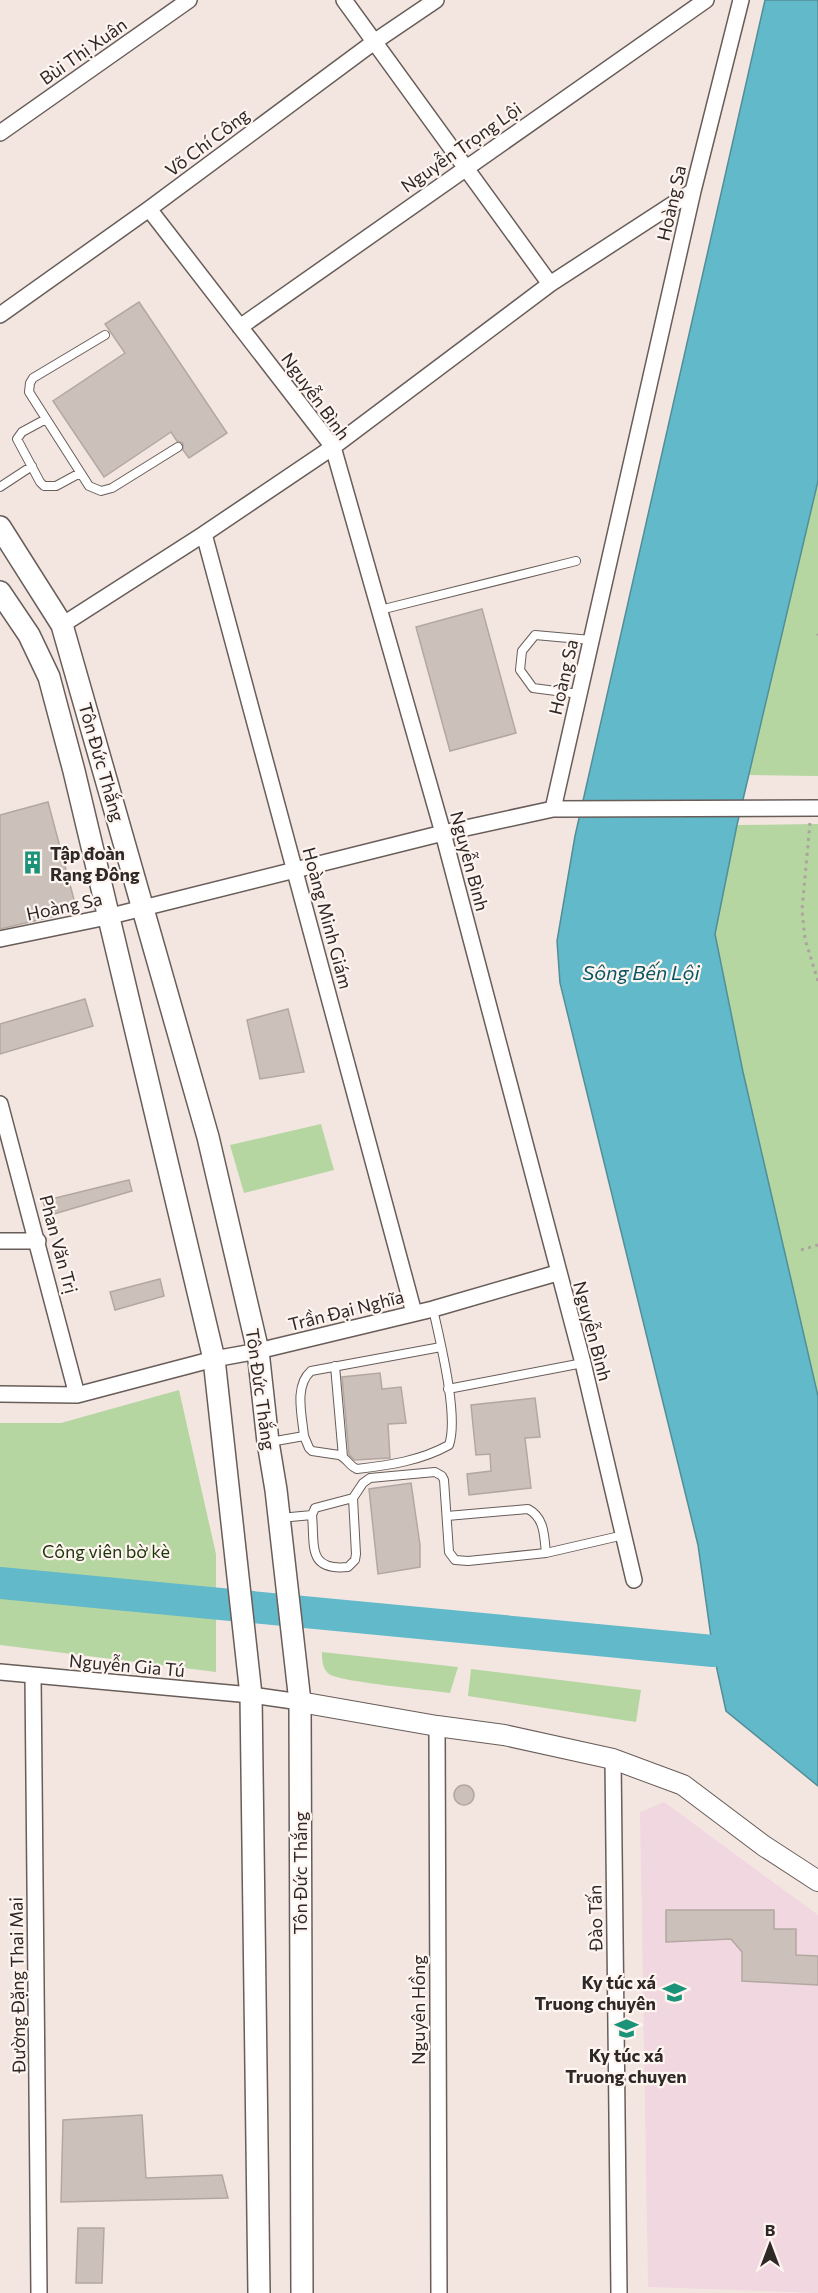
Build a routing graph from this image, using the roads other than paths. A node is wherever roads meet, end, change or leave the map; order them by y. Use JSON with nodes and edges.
{"nodes":[{"id":1,"x":189,"y":0,"type":"edge"},
{"id":2,"x":344,"y":0,"type":"edge"},
{"id":3,"x":436,"y":0,"type":"edge"},
{"id":4,"x":706,"y":0,"type":"edge"},
{"id":5,"x":741,"y":0,"type":"edge"},
{"id":6,"x":374,"y":42,"type":"junction"},
{"id":7,"x":0,"y":133,"type":"edge"},
{"id":8,"x":466,"y":167,"type":"junction"},
{"id":9,"x":693,"y":190,"type":"junction"},
{"id":10,"x":149,"y":209,"type":"junction"},
{"id":11,"x":550,"y":284,"type":"junction"},
{"id":12,"x":0,"y":315,"type":"edge"},
{"id":13,"x":240,"y":327,"type":"junction"},
{"id":14,"x":105,"y":335,"type":"dead end"},
{"id":15,"x":46,"y":419,"type":"junction"},
{"id":16,"x":178,"y":447,"type":"dead end"},
{"id":17,"x":333,"y":447,"type":"junction"},
{"id":18,"x":32,"y":466,"type":"junction"},
{"id":19,"x":80,"y":472,"type":"junction"},
{"id":20,"x":0,"y":487,"type":"edge"},
{"id":21,"x":0,"y":527,"type":"edge"},
{"id":22,"x":204,"y":534,"type":"junction"},
{"id":23,"x":576,"y":561,"type":"dead end"},
{"id":24,"x":0,"y":592,"type":"edge"},
{"id":25,"x":380,"y":610,"type":"junction"},
{"id":26,"x":62,"y":625,"type":"junction"},
{"id":27,"x":591,"y":640,"type":"junction"},
{"id":28,"x":579,"y":694,"type":"junction"},
{"id":29,"x":815,"y":808,"type":"edge"},
{"id":30,"x":553,"y":809,"type":"junction"},
{"id":31,"x":443,"y":833,"type":"junction"},
{"id":32,"x":294,"y":869,"type":"junction"},
{"id":33,"x":144,"y":908,"type":"junction"},
{"id":34,"x":107,"y":916,"type":"junction"},
{"id":35,"x":0,"y":939,"type":"edge"},
{"id":36,"x":0,"y":1104,"type":"edge"},
{"id":37,"x":0,"y":1240,"type":"edge"},
{"id":38,"x":38,"y":1241,"type":"junction"},
{"id":39,"x":557,"y":1273,"type":"junction"},
{"id":40,"x":433,"y":1309,"type":"junction"},
{"id":41,"x":414,"y":1313,"type":"junction"},
{"id":42,"x":441,"y":1347,"type":"junction"},
{"id":43,"x":258,"y":1351,"type":"junction"},
{"id":44,"x":214,"y":1359,"type":"junction"},
{"id":45,"x":582,"y":1363,"type":"junction"},
{"id":46,"x":335,"y":1366,"type":"junction"},
{"id":47,"x":448,"y":1389,"type":"junction"},
{"id":48,"x":0,"y":1394,"type":"edge"},
{"id":49,"x":78,"y":1395,"type":"junction"},
{"id":50,"x":304,"y":1436,"type":"junction"},
{"id":51,"x":268,"y":1442,"type":"junction"},
{"id":52,"x":343,"y":1456,"type":"junction"},
{"id":53,"x":353,"y":1498,"type":"junction"},
{"id":54,"x":312,"y":1515,"type":"junction"},
{"id":55,"x":447,"y":1516,"type":"junction"},
{"id":56,"x":279,"y":1518,"type":"junction"},
{"id":57,"x":624,"y":1536,"type":"junction"},
{"id":58,"x":546,"y":1552,"type":"junction"},
{"id":59,"x":634,"y":1580,"type":"dead end"},
{"id":60,"x":0,"y":1672,"type":"edge"},
{"id":61,"x":33,"y":1676,"type":"junction"},
{"id":62,"x":251,"y":1695,"type":"junction"},
{"id":63,"x":300,"y":1702,"type":"junction"},
{"id":64,"x":437,"y":1726,"type":"junction"},
{"id":65,"x":613,"y":1759,"type":"junction"},
{"id":66,"x":818,"y":1881,"type":"edge"},
{"id":67,"x":39,"y":2293,"type":"edge"},
{"id":68,"x":259,"y":2293,"type":"edge"},
{"id":69,"x":302,"y":2293,"type":"edge"},
{"id":70,"x":439,"y":2293,"type":"edge"},
{"id":71,"x":619,"y":2293,"type":"edge"}],
"edges":[{"from":1,"to":7,"type":"street","name":"Bùi Thị Xuân"},
{"from":2,"to":6,"type":"street"},
{"from":3,"to":6,"type":"street","name":"Võ Chí Công"},
{"from":4,"to":8,"type":"street","name":"Nguyễn Trọng Lội"},
{"from":5,"to":9,"type":"street","name":"Hoàng Sa"},
{"from":6,"to":8,"type":"street"},
{"from":6,"to":10,"type":"street","name":"Võ Chí Công"},
{"from":8,"to":11,"type":"street"},
{"from":8,"to":13,"type":"street","name":"Nguyễn Trọng Lội"},
{"from":9,"to":11,"type":"street"},
{"from":9,"to":27,"type":"street","name":"Hoàng Sa"},
{"from":10,"to":12,"type":"street","name":"Võ Chí Công"},
{"from":10,"to":13,"type":"street","name":"Nguyễn Bình"},
{"from":11,"to":17,"type":"street"},
{"from":13,"to":17,"type":"street","name":"Nguyễn Bình"},
{"from":14,"to":15,"type":"lane"},
{"from":15,"to":18,"type":"lane"},
{"from":15,"to":19,"type":"lane"},
{"from":16,"to":19,"type":"lane"},
{"from":17,"to":22,"type":"street"},
{"from":17,"to":25,"type":"street","name":"Nguyễn Bình"},
{"from":18,"to":19,"type":"lane"},
{"from":18,"to":20,"type":"lane"},
{"from":21,"to":26,"type":"main road","name":"Tôn Đức Thắng"},
{"from":22,"to":26,"type":"street"},
{"from":22,"to":32,"type":"street","name":"Hoàng Minh Giám"},
{"from":23,"to":25,"type":"lane"},
{"from":24,"to":34,"type":"main road","name":"Tôn Đức Thắng"},
{"from":25,"to":31,"type":"street","name":"Nguyễn Bình"},
{"from":26,"to":33,"type":"main road","name":"Tôn Đức Thắng"},
{"from":27,"to":28,"type":"street","name":"Hoàng Sa"},
{"from":27,"to":28,"type":"lane"},
{"from":28,"to":30,"type":"street","name":"Hoàng Sa"},
{"from":29,"to":30,"type":"street"},
{"from":30,"to":31,"type":"street","name":"Hoàng Sa"},
{"from":31,"to":32,"type":"street","name":"Hoàng Sa"},
{"from":31,"to":39,"type":"street","name":"Nguyễn Bình"},
{"from":32,"to":33,"type":"street","name":"Hoàng Sa"},
{"from":32,"to":41,"type":"street","name":"Hoàng Minh Giám"},
{"from":33,"to":34,"type":"street","name":"Hoàng Sa"},
{"from":33,"to":43,"type":"main road","name":"Tôn Đức Thắng"},
{"from":34,"to":35,"type":"street","name":"Hoàng Sa"},
{"from":34,"to":44,"type":"main road","name":"Tôn Đức Thắng"},
{"from":36,"to":38,"type":"street","name":"Phan Văn Trị"},
{"from":37,"to":38,"type":"street"},
{"from":38,"to":49,"type":"street","name":"Phan Văn Trị"},
{"from":39,"to":40,"type":"street","name":"Trần Đại Nghĩa"},
{"from":39,"to":45,"type":"street","name":"Nguyễn Bình"},
{"from":40,"to":41,"type":"street","name":"Trần Đại Nghĩa"},
{"from":40,"to":42,"type":"lane"},
{"from":41,"to":43,"type":"street","name":"Trần Đại Nghĩa"},
{"from":42,"to":46,"type":"lane"},
{"from":42,"to":47,"type":"lane"},
{"from":43,"to":44,"type":"street","name":"Trần Đại Nghĩa"},
{"from":43,"to":51,"type":"main road","name":"Tôn Đức Thắng"},
{"from":44,"to":49,"type":"street","name":"Trần Đại Nghĩa"},
{"from":44,"to":62,"type":"main road","name":"Tôn Đức Thắng"},
{"from":45,"to":47,"type":"lane"},
{"from":45,"to":57,"type":"street","name":"Nguyễn Bình"},
{"from":46,"to":50,"type":"lane"},
{"from":46,"to":52,"type":"lane"},
{"from":47,"to":52,"type":"lane"},
{"from":48,"to":49,"type":"street","name":"Trần Đại Nghĩa"},
{"from":50,"to":51,"type":"lane"},
{"from":50,"to":52,"type":"lane"},
{"from":51,"to":56,"type":"main road","name":"Tôn Đức Thắng"},
{"from":53,"to":54,"type":"lane"},
{"from":53,"to":54,"type":"lane"},
{"from":53,"to":55,"type":"lane"},
{"from":54,"to":56,"type":"lane"},
{"from":55,"to":58,"type":"lane"},
{"from":55,"to":58,"type":"lane"},
{"from":56,"to":63,"type":"main road","name":"Tôn Đức Thắng"},
{"from":57,"to":58,"type":"lane"},
{"from":57,"to":59,"type":"street","name":"Nguyễn Bình"},
{"from":60,"to":61,"type":"street","name":"Nguyễn Gia Tú"},
{"from":61,"to":62,"type":"street","name":"Nguyễn Gia Tú"},
{"from":61,"to":67,"type":"street","name":"Đường Đặng Thai Mai"},
{"from":62,"to":63,"type":"street","name":"Nguyễn Gia Tú"},
{"from":62,"to":68,"type":"main road","name":"Tôn Đức Thắng"},
{"from":63,"to":64,"type":"street"},
{"from":63,"to":69,"type":"main road","name":"Tôn Đức Thắng"},
{"from":64,"to":65,"type":"street"},
{"from":64,"to":70,"type":"street","name":"Nguyên Hồng"},
{"from":65,"to":66,"type":"street"},
{"from":65,"to":71,"type":"street","name":"Đào Tấn"}]}
